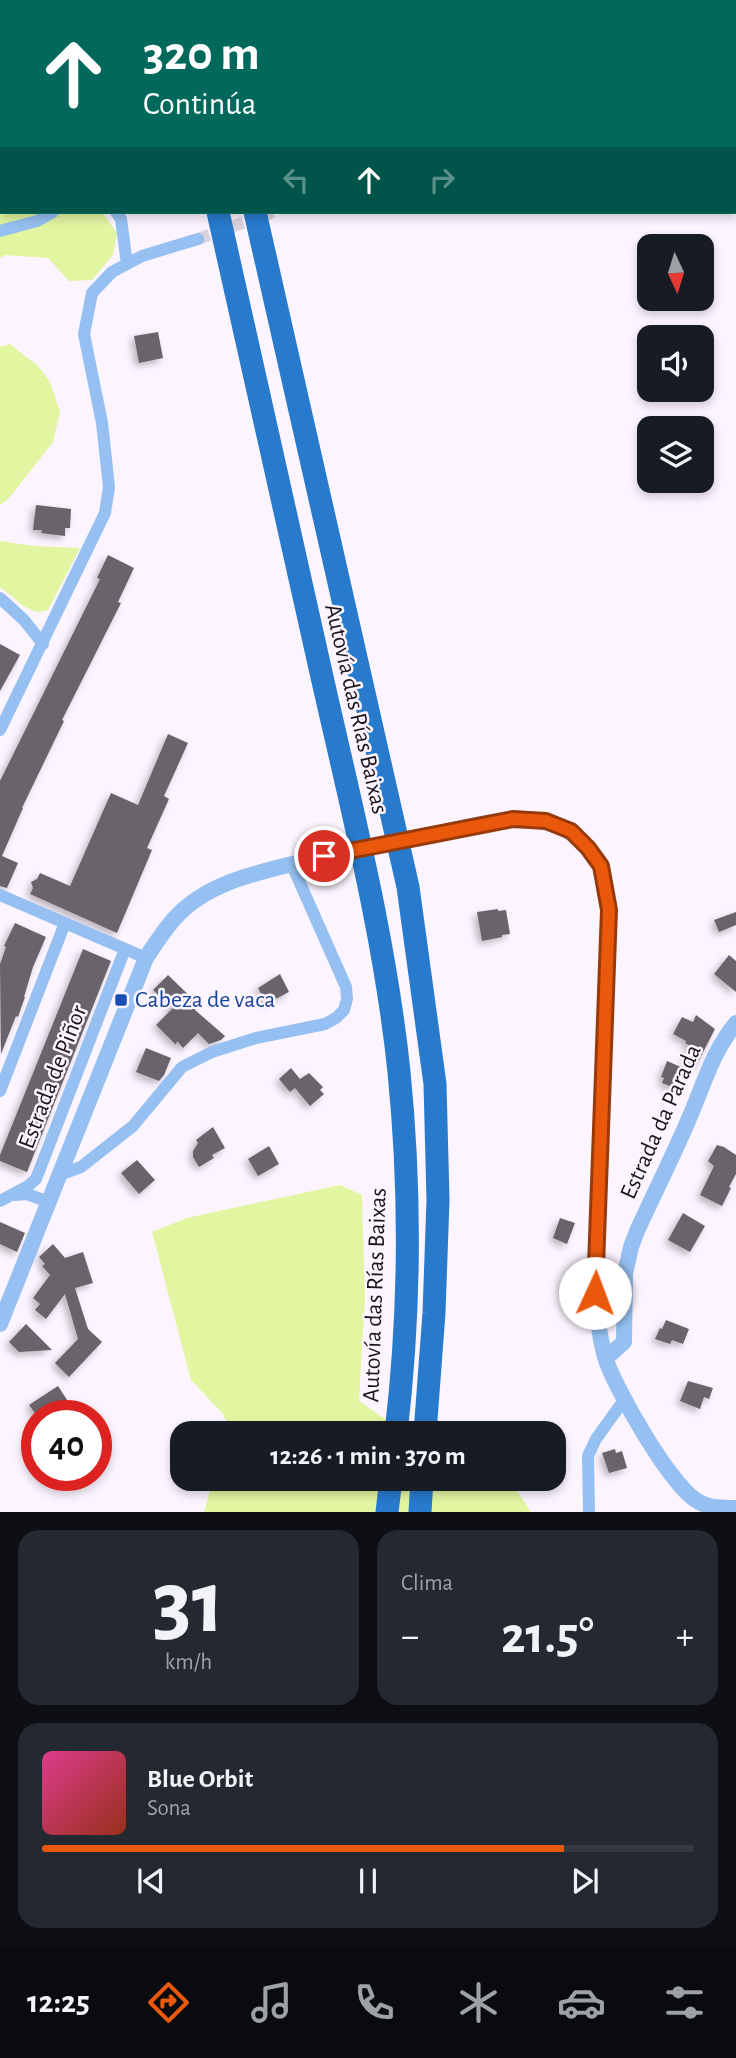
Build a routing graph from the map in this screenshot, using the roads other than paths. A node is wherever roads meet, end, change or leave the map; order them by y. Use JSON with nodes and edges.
{"nodes":[{"id":1,"x":49,"y":214,"type":"edge"},
{"id":2,"x":117,"y":214,"type":"edge"},
{"id":3,"x":218,"y":214,"type":"edge"},
{"id":4,"x":255,"y":214,"type":"edge"},
{"id":5,"x":0,"y":231,"type":"edge"},
{"id":6,"x":198,"y":239,"type":"tunnel mouth"},
{"id":7,"x":127,"y":264,"type":"junction"},
{"id":8,"x":0,"y":598,"type":"edge"},
{"id":9,"x":43,"y":644,"type":"junction"},
{"id":10,"x":0,"y":730,"type":"edge"},
{"id":11,"x":292,"y":865,"type":"junction"},
{"id":12,"x":0,"y":895,"type":"edge"},
{"id":13,"x":65,"y":923,"type":"junction"},
{"id":14,"x":125,"y":949,"type":"junction"},
{"id":15,"x":146,"y":958,"type":"junction"},
{"id":16,"x":105,"y":1002,"type":"junction"},
{"id":17,"x":125,"y":1010,"type":"junction"},
{"id":18,"x":736,"y":1023,"type":"edge"},
{"id":19,"x":0,"y":1091,"type":"edge"},
{"id":20,"x":59,"y":1175,"type":"junction"},
{"id":21,"x":4,"y":1194,"type":"edge"},
{"id":22,"x":49,"y":1202,"type":"junction"},
{"id":23,"x":0,"y":1324,"type":"edge"},
{"id":24,"x":606,"y":1358,"type":"junction"},
{"id":25,"x":624,"y":1400,"type":"junction"},
{"id":26,"x":397,"y":1421,"type":"edge"},
{"id":27,"x":426,"y":1421,"type":"edge"},
{"id":28,"x":390,"y":1491,"type":"edge"},
{"id":29,"x":421,"y":1491,"type":"edge"},
{"id":30,"x":736,"y":1508,"type":"edge"},
{"id":31,"x":387,"y":1512,"type":"edge"},
{"id":32,"x":419,"y":1512,"type":"edge"},
{"id":33,"x":589,"y":1512,"type":"edge"}],
"edges":[{"from":1,"to":5,"type":"street"},
{"from":2,"to":7,"type":"street"},
{"from":3,"to":26,"type":"highway","name":"Autovía das Rías Baixas"},
{"from":4,"to":27,"type":"highway","name":"Autovía das Rías Baixas"},
{"from":6,"to":7,"type":"street"},
{"from":7,"to":9,"type":"street"},
{"from":8,"to":9,"type":"street"},
{"from":9,"to":10,"type":"street"},
{"from":11,"to":15,"type":"street"},
{"from":11,"to":20,"type":"street"},
{"from":11,"to":24,"type":"street","bridge":true},
{"from":12,"to":13,"type":"street"},
{"from":13,"to":14,"type":"street"},
{"from":13,"to":19,"type":"street"},
{"from":14,"to":15,"type":"street"},
{"from":14,"to":16,"type":"street","name":"Estrada de Piñor"},
{"from":15,"to":17,"type":"street"},
{"from":16,"to":17,"type":"street","name":"Estrada de Piñor"},
{"from":16,"to":21,"type":"street","name":"Estrada de Piñor"},
{"from":17,"to":20,"type":"street"},
{"from":18,"to":24,"type":"street","name":"Estrada da Parada"},
{"from":20,"to":22,"type":"street"},
{"from":21,"to":22,"type":"street"},
{"from":22,"to":23,"type":"street"},
{"from":24,"to":25,"type":"street"},
{"from":25,"to":30,"type":"street"},
{"from":25,"to":33,"type":"street"},
{"from":28,"to":31,"type":"highway"},
{"from":29,"to":32,"type":"highway"}]}
